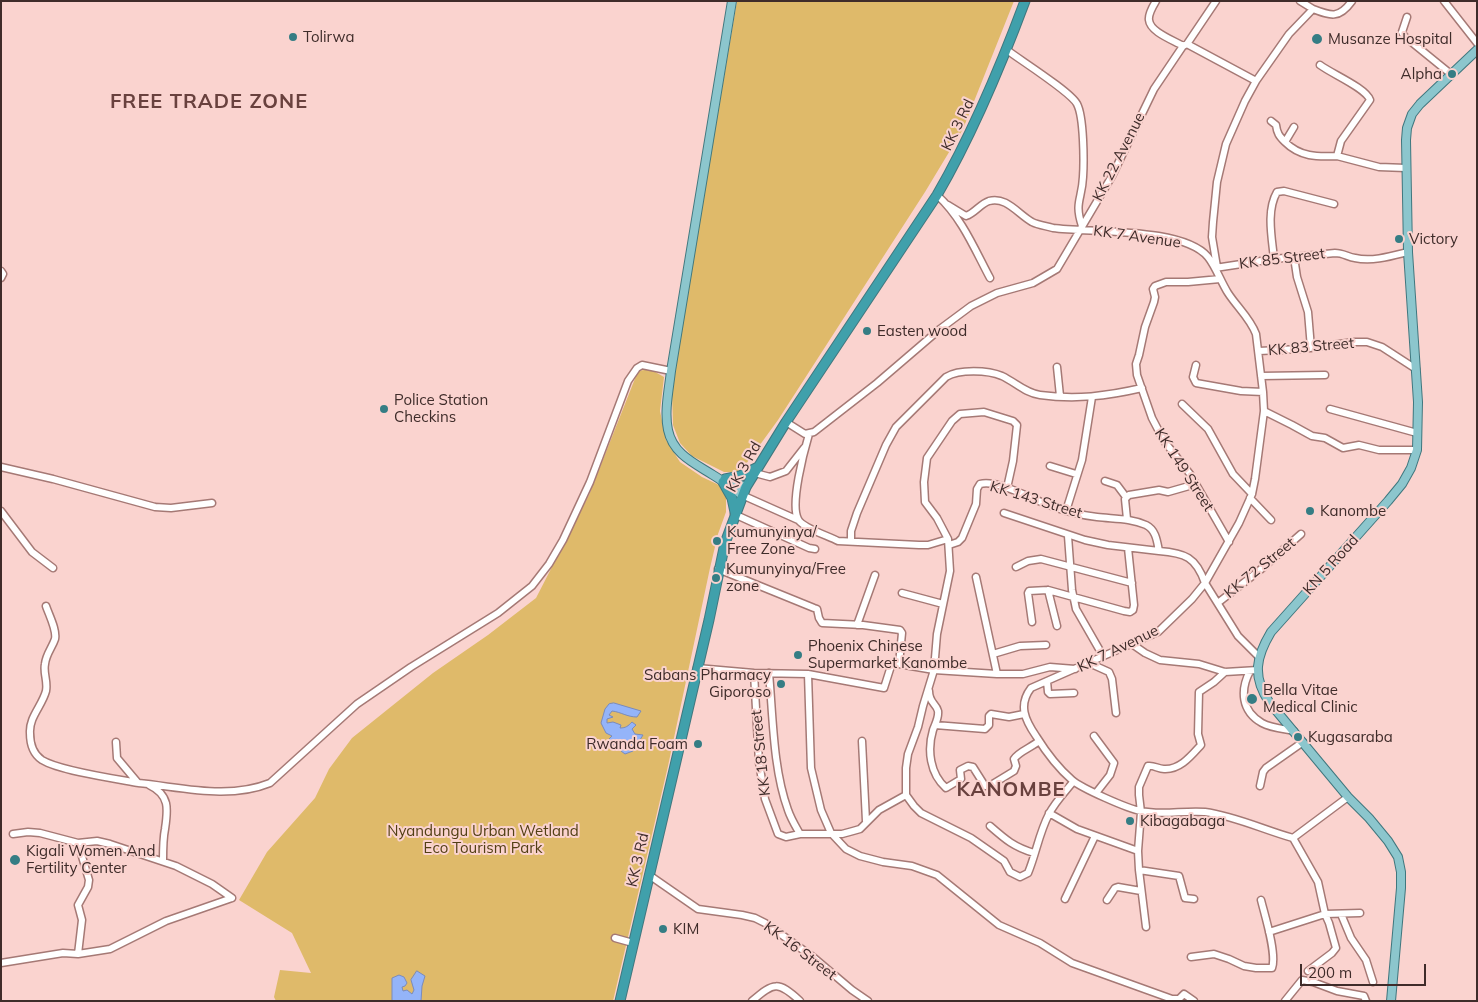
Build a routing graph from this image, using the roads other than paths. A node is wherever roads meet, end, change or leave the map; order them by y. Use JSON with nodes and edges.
{"nodes":[{"id":1,"x":732,"y":1,"type":"edge"},
{"id":2,"x":1025,"y":1,"type":"edge"},
{"id":3,"x":1156,"y":1,"type":"edge"},
{"id":4,"x":1216,"y":1,"type":"edge"},
{"id":5,"x":1300,"y":1,"type":"edge"},
{"id":6,"x":1444,"y":1,"type":"edge"},
{"id":7,"x":1350,"y":4,"type":"edge"},
{"id":8,"x":1313,"y":9,"type":"junction"},
{"id":9,"x":1407,"y":17,"type":"dead end"},
{"id":10,"x":1477,"y":43,"type":"edge"},
{"id":11,"x":1185,"y":45,"type":"junction"},
{"id":12,"x":1007,"y":50,"type":"junction"},
{"id":13,"x":1477,"y":50,"type":"edge"},
{"id":14,"x":1320,"y":65,"type":"dead end"},
{"id":15,"x":1452,"y":75,"type":"junction"},
{"id":16,"x":1256,"y":81,"type":"junction"},
{"id":17,"x":1271,"y":121,"type":"dead end"},
{"id":18,"x":1294,"y":127,"type":"dead end"},
{"id":19,"x":1285,"y":142,"type":"junction"},
{"id":20,"x":1337,"y":156,"type":"junction"},
{"id":21,"x":1406,"y":168,"type":"junction"},
{"id":22,"x":937,"y":195,"type":"junction"},
{"id":23,"x":1334,"y":204,"type":"dead end"},
{"id":24,"x":948,"y":205,"type":"junction"},
{"id":25,"x":1082,"y":228,"type":"junction"},
{"id":26,"x":1408,"y":252,"type":"junction"},
{"id":27,"x":1294,"y":257,"type":"junction"},
{"id":28,"x":1274,"y":259,"type":"junction"},
{"id":29,"x":1216,"y":268,"type":"junction"},
{"id":30,"x":1,"y":271,"type":"edge"},
{"id":31,"x":1,"y":278,"type":"edge"},
{"id":32,"x":990,"y":278,"type":"dead end"},
{"id":33,"x":1220,"y":280,"type":"junction"},
{"id":34,"x":1311,"y":348,"type":"junction"},
{"id":35,"x":1258,"y":352,"type":"junction"},
{"id":36,"x":1196,"y":365,"type":"dead end"},
{"id":37,"x":1057,"y":367,"type":"dead end"},
{"id":38,"x":1416,"y":369,"type":"junction"},
{"id":39,"x":671,"y":371,"type":"junction"},
{"id":40,"x":1325,"y":375,"type":"dead end"},
{"id":41,"x":1261,"y":376,"type":"junction"},
{"id":42,"x":1142,"y":388,"type":"junction"},
{"id":43,"x":1263,"y":392,"type":"junction"},
{"id":44,"x":1060,"y":396,"type":"junction"},
{"id":45,"x":1092,"y":397,"type":"junction"},
{"id":46,"x":1182,"y":404,"type":"dead end"},
{"id":47,"x":1330,"y":409,"type":"dead end"},
{"id":48,"x":1264,"y":411,"type":"junction"},
{"id":49,"x":786,"y":422,"type":"junction"},
{"id":50,"x":1417,"y":433,"type":"junction"},
{"id":51,"x":809,"y":434,"type":"junction"},
{"id":52,"x":806,"y":445,"type":"junction"},
{"id":53,"x":1417,"y":450,"type":"junction"},
{"id":54,"x":1050,"y":466,"type":"dead end"},
{"id":55,"x":1,"y":467,"type":"edge"},
{"id":56,"x":756,"y":470,"type":"junction"},
{"id":57,"x":786,"y":471,"type":"junction"},
{"id":58,"x":1076,"y":474,"type":"junction"},
{"id":59,"x":800,"y":475,"type":"junction"},
{"id":60,"x":724,"y":481,"type":"junction"},
{"id":61,"x":1106,"y":481,"type":"dead end"},
{"id":62,"x":1196,"y":484,"type":"junction"},
{"id":63,"x":1006,"y":488,"type":"junction"},
{"id":64,"x":744,"y":491,"type":"junction"},
{"id":65,"x":1251,"y":496,"type":"junction"},
{"id":66,"x":1126,"y":497,"type":"junction"},
{"id":67,"x":212,"y":503,"type":"dead end"},
{"id":68,"x":1,"y":511,"type":"edge"},
{"id":69,"x":1066,"y":511,"type":"junction"},
{"id":70,"x":735,"y":513,"type":"junction"},
{"id":71,"x":1004,"y":513,"type":"dead end"},
{"id":72,"x":1127,"y":519,"type":"junction"},
{"id":73,"x":798,"y":520,"type":"junction"},
{"id":74,"x":1271,"y":520,"type":"dead end"},
{"id":75,"x":1301,"y":534,"type":"dead end"},
{"id":76,"x":1068,"y":536,"type":"junction"},
{"id":77,"x":851,"y":541,"type":"junction"},
{"id":78,"x":949,"y":542,"type":"junction"},
{"id":79,"x":1229,"y":542,"type":"junction"},
{"id":80,"x":816,"y":548,"type":"dead end"},
{"id":81,"x":1128,"y":548,"type":"junction"},
{"id":82,"x":1159,"y":551,"type":"junction"},
{"id":83,"x":1016,"y":567,"type":"dead end"},
{"id":84,"x":53,"y":568,"type":"dead end"},
{"id":85,"x":1072,"y":568,"type":"junction"},
{"id":86,"x":718,"y":569,"type":"junction"},
{"id":87,"x":875,"y":575,"type":"dead end"},
{"id":88,"x":976,"y":577,"type":"dead end"},
{"id":89,"x":1132,"y":583,"type":"junction"},
{"id":90,"x":1206,"y":583,"type":"junction"},
{"id":91,"x":1048,"y":590,"type":"junction"},
{"id":92,"x":902,"y":593,"type":"dead end"},
{"id":93,"x":1073,"y":598,"type":"junction"},
{"id":94,"x":1218,"y":602,"type":"junction"},
{"id":95,"x":943,"y":604,"type":"junction"},
{"id":96,"x":46,"y":606,"type":"dead end"},
{"id":97,"x":1032,"y":622,"type":"dead end"},
{"id":98,"x":857,"y":625,"type":"junction"},
{"id":99,"x":1057,"y":626,"type":"dead end"},
{"id":100,"x":1132,"y":644,"type":"junction"},
{"id":101,"x":1046,"y":645,"type":"dead end"},
{"id":102,"x":993,"y":654,"type":"junction"},
{"id":103,"x":1103,"y":656,"type":"junction"},
{"id":104,"x":1259,"y":657,"type":"junction"},
{"id":105,"x":1089,"y":663,"type":"junction"},
{"id":106,"x":898,"y":664,"type":"junction"},
{"id":107,"x":697,"y":668,"type":"junction"},
{"id":108,"x":1076,"y":669,"type":"junction"},
{"id":109,"x":934,"y":670,"type":"junction"},
{"id":110,"x":1254,"y":670,"type":"junction"},
{"id":111,"x":1225,"y":672,"type":"junction"},
{"id":112,"x":754,"y":673,"type":"junction"},
{"id":113,"x":769,"y":673,"type":"junction"},
{"id":114,"x":808,"y":674,"type":"junction"},
{"id":115,"x":997,"y":674,"type":"junction"},
{"id":116,"x":1048,"y":681,"type":"junction"},
{"id":117,"x":928,"y":687,"type":"junction"},
{"id":118,"x":1074,"y":693,"type":"dead end"},
{"id":119,"x":1116,"y":713,"type":"dead end"},
{"id":120,"x":1024,"y":714,"type":"junction"},
{"id":121,"x":935,"y":725,"type":"junction"},
{"id":122,"x":1295,"y":732,"type":"junction"},
{"id":123,"x":1094,"y":736,"type":"dead end"},
{"id":124,"x":862,"y":741,"type":"dead end"},
{"id":125,"x":1039,"y":741,"type":"junction"},
{"id":126,"x":116,"y":742,"type":"dead end"},
{"id":127,"x":1303,"y":742,"type":"junction"},
{"id":128,"x":1073,"y":782,"type":"junction"},
{"id":129,"x":138,"y":783,"type":"junction"},
{"id":130,"x":1260,"y":786,"type":"dead end"},
{"id":131,"x":1096,"y":793,"type":"junction"},
{"id":132,"x":906,"y":795,"type":"junction"},
{"id":133,"x":1348,"y":798,"type":"junction"},
{"id":134,"x":1141,"y":812,"type":"junction"},
{"id":135,"x":1050,"y":813,"type":"junction"},
{"id":136,"x":866,"y":821,"type":"junction"},
{"id":137,"x":990,"y":826,"type":"dead end"},
{"id":138,"x":832,"y":833,"type":"junction"},
{"id":139,"x":13,"y":834,"type":"dead end"},
{"id":140,"x":800,"y":834,"type":"junction"},
{"id":141,"x":1095,"y":836,"type":"junction"},
{"id":142,"x":1293,"y":838,"type":"junction"},
{"id":143,"x":78,"y":843,"type":"junction"},
{"id":144,"x":1138,"y":851,"type":"junction"},
{"id":145,"x":1034,"y":853,"type":"junction"},
{"id":146,"x":163,"y":861,"type":"junction"},
{"id":147,"x":1139,"y":870,"type":"junction"},
{"id":148,"x":649,"y":874,"type":"junction"},
{"id":149,"x":1141,"y":891,"type":"junction"},
{"id":150,"x":1065,"y":899,"type":"dead end"},
{"id":151,"x":1194,"y":899,"type":"dead end"},
{"id":152,"x":1107,"y":900,"type":"dead end"},
{"id":153,"x":1261,"y":900,"type":"dead end"},
{"id":154,"x":1360,"y":913,"type":"dead end"},
{"id":155,"x":1325,"y":914,"type":"junction"},
{"id":156,"x":1341,"y":914,"type":"junction"},
{"id":157,"x":1146,"y":926,"type":"dead end"},
{"id":158,"x":1270,"y":932,"type":"junction"},
{"id":159,"x":615,"y":938,"type":"dead end"},
{"id":160,"x":633,"y":943,"type":"junction"},
{"id":161,"x":78,"y":954,"type":"junction"},
{"id":162,"x":1191,"y":957,"type":"dead end"},
{"id":163,"x":1,"y":962,"type":"edge"},
{"id":164,"x":1308,"y":971,"type":"dead end"},
{"id":165,"x":1373,"y":982,"type":"dead end"},
{"id":166,"x":620,"y":1001,"type":"edge"},
{"id":167,"x":752,"y":1001,"type":"edge"},
{"id":168,"x":800,"y":1001,"type":"edge"},
{"id":169,"x":868,"y":1001,"type":"edge"},
{"id":170,"x":1194,"y":1001,"type":"edge"},
{"id":171,"x":1284,"y":1001,"type":"edge"},
{"id":172,"x":1366,"y":1001,"type":"edge"},
{"id":173,"x":1392,"y":1001,"type":"edge"}],
"edges":[{"from":1,"to":39,"type":"main road"},
{"from":2,"to":12,"type":"highway","name":"KK 3 Rd"},
{"from":3,"to":11,"type":"street"},
{"from":4,"to":11,"type":"street","name":"KK 22 Avenue"},
{"from":5,"to":8,"type":"street"},
{"from":6,"to":10,"type":"street"},
{"from":7,"to":8,"type":"street"},
{"from":8,"to":16,"type":"street"},
{"from":9,"to":15,"type":"street"},
{"from":11,"to":16,"type":"street"},
{"from":11,"to":25,"type":"street","name":"KK 22 Avenue"},
{"from":12,"to":22,"type":"highway","name":"KK 3 Rd"},
{"from":12,"to":25,"type":"street"},
{"from":13,"to":15,"type":"main road","name":"KN 5 Road"},
{"from":14,"to":20,"type":"street"},
{"from":15,"to":21,"type":"main road","name":"KN 5 Road"},
{"from":16,"to":29,"type":"street"},
{"from":17,"to":19,"type":"street"},
{"from":18,"to":19,"type":"street"},
{"from":19,"to":20,"type":"street"},
{"from":20,"to":21,"type":"street"},
{"from":21,"to":26,"type":"main road","name":"KN 5 Road"},
{"from":22,"to":24,"type":"street"},
{"from":22,"to":49,"type":"highway","name":"KK 3 Rd"},
{"from":23,"to":28,"type":"street"},
{"from":24,"to":25,"type":"street","name":"KK 7 Avenue"},
{"from":24,"to":32,"type":"street"},
{"from":25,"to":29,"type":"street","name":"KK 7 Avenue"},
{"from":25,"to":51,"type":"street","name":"KK 22 Avenue"},
{"from":26,"to":27,"type":"street","name":"KK 85 Street"},
{"from":26,"to":38,"type":"main road","name":"KN 5 Road"},
{"from":27,"to":28,"type":"street","name":"KK 85 Street"},
{"from":27,"to":34,"type":"street"},
{"from":28,"to":29,"type":"street","name":"KK 85 Street"},
{"from":29,"to":33,"type":"street","name":"KK 7 Avenue"},
{"from":30,"to":31,"type":"street"},
{"from":33,"to":35,"type":"street","name":"KK 7 Avenue"},
{"from":33,"to":42,"type":"street","name":"KK 149 Street"},
{"from":34,"to":35,"type":"street","name":"KK 83 Street"},
{"from":34,"to":38,"type":"street","name":"KK 83 Street"},
{"from":35,"to":41,"type":"street","name":"KK 7 Avenue"},
{"from":36,"to":43,"type":"street"},
{"from":37,"to":44,"type":"street"},
{"from":38,"to":50,"type":"main road","name":"KN 5 Road"},
{"from":39,"to":60,"type":"main road"},
{"from":39,"to":129,"type":"street"},
{"from":40,"to":41,"type":"street"},
{"from":41,"to":43,"type":"street","name":"KK 7 Avenue"},
{"from":42,"to":45,"type":"street"},
{"from":42,"to":62,"type":"street","name":"KK 149 Street"},
{"from":43,"to":48,"type":"street","name":"KK 7 Avenue"},
{"from":44,"to":45,"type":"street"},
{"from":44,"to":77,"type":"street"},
{"from":45,"to":58,"type":"street"},
{"from":46,"to":65,"type":"street","name":"KK 72 Street"},
{"from":47,"to":50,"type":"street"},
{"from":48,"to":53,"type":"street"},
{"from":48,"to":65,"type":"street","name":"KK 7 Avenue"},
{"from":49,"to":51,"type":"street"},
{"from":49,"to":56,"type":"highway","name":"KK 3 Rd"},
{"from":50,"to":53,"type":"main road","name":"KN 5 Road"},
{"from":51,"to":52,"type":"street"},
{"from":52,"to":57,"type":"street"},
{"from":52,"to":59,"type":"street"},
{"from":53,"to":104,"type":"main road","name":"KN 5 Road"},
{"from":54,"to":58,"type":"street"},
{"from":55,"to":67,"type":"street"},
{"from":56,"to":57,"type":"street"},
{"from":56,"to":60,"type":"highway"},
{"from":56,"to":64,"type":"highway","name":"KK 3 Rd"},
{"from":57,"to":59,"type":"street"},
{"from":58,"to":69,"type":"street"},
{"from":59,"to":73,"type":"street"},
{"from":60,"to":64,"type":"main road"},
{"from":60,"to":70,"type":"highway"},
{"from":61,"to":66,"type":"street"},
{"from":62,"to":66,"type":"street"},
{"from":62,"to":79,"type":"street","name":"KK 149 Street"},
{"from":63,"to":69,"type":"street","name":"KK 143 Street"},
{"from":63,"to":78,"type":"street","name":"KK 143 Street"},
{"from":63,"to":78,"type":"street"},
{"from":64,"to":70,"type":"highway","name":"KK 3 Rd"},
{"from":64,"to":73,"type":"street"},
{"from":65,"to":74,"type":"street","name":"KK 72 Street"},
{"from":65,"to":79,"type":"street","name":"KK 7 Avenue"},
{"from":66,"to":72,"type":"street"},
{"from":68,"to":84,"type":"street"},
{"from":69,"to":72,"type":"street","name":"KK 143 Street"},
{"from":70,"to":80,"type":"street"},
{"from":70,"to":86,"type":"highway","name":"KK 3 Rd"},
{"from":71,"to":76,"type":"street"},
{"from":72,"to":82,"type":"street","name":"KK 143 Street"},
{"from":73,"to":77,"type":"street"},
{"from":75,"to":94,"type":"street","name":"KK 72 Street"},
{"from":76,"to":81,"type":"street"},
{"from":76,"to":85,"type":"street"},
{"from":77,"to":78,"type":"street"},
{"from":78,"to":95,"type":"street"},
{"from":79,"to":90,"type":"street","name":"KK 7 Avenue"},
{"from":81,"to":82,"type":"street"},
{"from":81,"to":89,"type":"street"},
{"from":82,"to":90,"type":"street"},
{"from":83,"to":85,"type":"street"},
{"from":85,"to":89,"type":"street"},
{"from":85,"to":93,"type":"street"},
{"from":86,"to":98,"type":"street"},
{"from":86,"to":107,"type":"highway","name":"KK 3 Rd"},
{"from":87,"to":98,"type":"street"},
{"from":88,"to":102,"type":"street"},
{"from":89,"to":93,"type":"street"},
{"from":90,"to":94,"type":"street"},
{"from":90,"to":100,"type":"street","name":"KK 7 Avenue"},
{"from":91,"to":93,"type":"street"},
{"from":91,"to":97,"type":"street"},
{"from":91,"to":99,"type":"street"},
{"from":92,"to":95,"type":"street"},
{"from":93,"to":103,"type":"street"},
{"from":94,"to":104,"type":"street"},
{"from":95,"to":109,"type":"street"},
{"from":96,"to":129,"type":"street"},
{"from":98,"to":106,"type":"street"},
{"from":100,"to":103,"type":"street","name":"KK 7 Avenue"},
{"from":100,"to":111,"type":"street"},
{"from":101,"to":102,"type":"street"},
{"from":102,"to":115,"type":"street"},
{"from":103,"to":105,"type":"street","name":"KK 7 Avenue"},
{"from":104,"to":110,"type":"main road","name":"KN 5 Road"},
{"from":105,"to":108,"type":"street","name":"KK 7 Avenue"},
{"from":105,"to":119,"type":"street"},
{"from":106,"to":109,"type":"street"},
{"from":106,"to":114,"type":"street"},
{"from":107,"to":112,"type":"street"},
{"from":107,"to":148,"type":"highway","name":"KK 3 Rd"},
{"from":108,"to":115,"type":"street"},
{"from":108,"to":116,"type":"street","name":"KK 7 Avenue"},
{"from":109,"to":115,"type":"street"},
{"from":109,"to":117,"type":"street"},
{"from":110,"to":111,"type":"street"},
{"from":110,"to":122,"type":"main road","name":"KN 5 Road"},
{"from":110,"to":122,"type":"street"},
{"from":111,"to":134,"type":"street"},
{"from":112,"to":113,"type":"street"},
{"from":112,"to":140,"type":"street","name":"KK 18 Street"},
{"from":113,"to":114,"type":"street"},
{"from":113,"to":140,"type":"street"},
{"from":114,"to":138,"type":"street"},
{"from":116,"to":118,"type":"street"},
{"from":116,"to":120,"type":"street","name":"KK 7 Avenue"},
{"from":117,"to":121,"type":"street"},
{"from":117,"to":132,"type":"street"},
{"from":120,"to":121,"type":"street"},
{"from":120,"to":125,"type":"street"},
{"from":121,"to":125,"type":"street"},
{"from":122,"to":127,"type":"main road","name":"KN 5 Road"},
{"from":123,"to":131,"type":"street"},
{"from":124,"to":136,"type":"street"},
{"from":125,"to":128,"type":"street"},
{"from":126,"to":129,"type":"street"},
{"from":127,"to":130,"type":"street"},
{"from":127,"to":133,"type":"main road","name":"KN 5 Road"},
{"from":128,"to":131,"type":"street"},
{"from":128,"to":135,"type":"street"},
{"from":129,"to":146,"type":"street"},
{"from":131,"to":134,"type":"street"},
{"from":132,"to":136,"type":"street","name":"KK 18 Street"},
{"from":132,"to":145,"type":"street"},
{"from":133,"to":142,"type":"street"},
{"from":133,"to":173,"type":"main road","name":"KN 5 Road"},
{"from":134,"to":142,"type":"street"},
{"from":134,"to":144,"type":"street"},
{"from":135,"to":141,"type":"street"},
{"from":135,"to":145,"type":"street"},
{"from":136,"to":138,"type":"street","name":"KK 18 Street"},
{"from":137,"to":145,"type":"street"},
{"from":138,"to":140,"type":"street","name":"KK 18 Street"},
{"from":138,"to":170,"type":"street"},
{"from":139,"to":143,"type":"street"},
{"from":141,"to":144,"type":"street"},
{"from":141,"to":150,"type":"street"},
{"from":142,"to":155,"type":"street"},
{"from":143,"to":146,"type":"street"},
{"from":143,"to":161,"type":"street"},
{"from":144,"to":147,"type":"street"},
{"from":146,"to":161,"type":"street"},
{"from":147,"to":149,"type":"street"},
{"from":147,"to":151,"type":"street"},
{"from":148,"to":160,"type":"highway","name":"KK 3 Rd"},
{"from":148,"to":169,"type":"street","name":"KK 16 Street"},
{"from":149,"to":152,"type":"street"},
{"from":149,"to":157,"type":"street"},
{"from":153,"to":158,"type":"street"},
{"from":154,"to":156,"type":"street"},
{"from":155,"to":156,"type":"street"},
{"from":155,"to":158,"type":"street"},
{"from":155,"to":164,"type":"street"},
{"from":156,"to":165,"type":"street"},
{"from":158,"to":162,"type":"street"},
{"from":159,"to":160,"type":"street"},
{"from":160,"to":166,"type":"highway","name":"KK 3 Rd"},
{"from":161,"to":163,"type":"street"},
{"from":167,"to":168,"type":"street"},
{"from":171,"to":172,"type":"street"}]}
